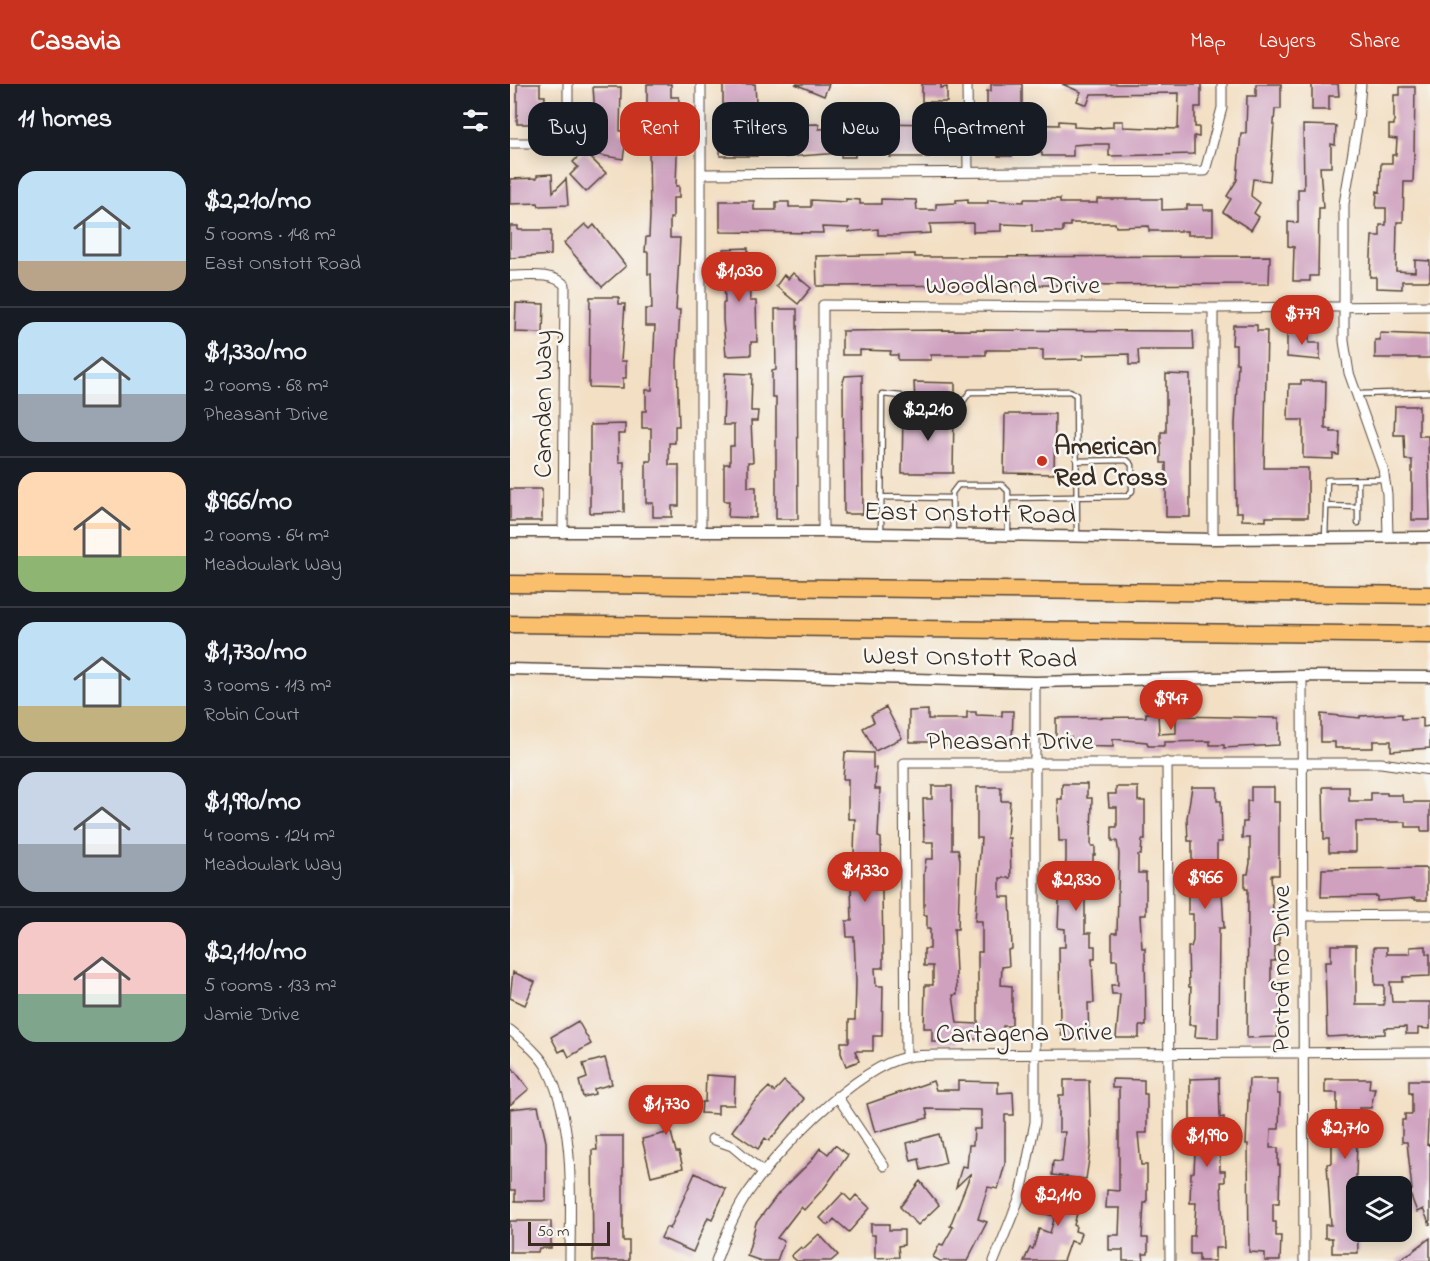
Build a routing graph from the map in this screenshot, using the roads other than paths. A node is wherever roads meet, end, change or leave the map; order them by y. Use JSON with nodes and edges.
{"nodes":[{"id":1,"x":568,"y":84,"type":"edge"},
{"id":2,"x":701,"y":84,"type":"edge"},
{"id":3,"x":967,"y":84,"type":"edge"},
{"id":4,"x":1222,"y":84,"type":"edge"},
{"id":5,"x":1361,"y":84,"type":"edge"},
{"id":6,"x":510,"y":142,"type":"edge"},
{"id":7,"x":968,"y":172,"type":"junction"},
{"id":8,"x":701,"y":174,"type":"junction"},
{"id":9,"x":510,"y":276,"type":"edge"},
{"id":10,"x":1430,"y":306,"type":"edge"},
{"id":11,"x":1343,"y":307,"type":"junction"},
{"id":12,"x":1213,"y":308,"type":"junction"},
{"id":13,"x":1430,"y":392,"type":"edge"},
{"id":14,"x":1357,"y":394,"type":"junction"},
{"id":15,"x":1077,"y":461,"type":"junction"},
{"id":16,"x":1384,"y":478,"type":"junction"},
{"id":17,"x":1358,"y":480,"type":"junction"},
{"id":18,"x":881,"y":497,"type":"junction"},
{"id":19,"x":1077,"y":497,"type":"junction"},
{"id":20,"x":952,"y":498,"type":"junction"},
{"id":21,"x":1008,"y":498,"type":"junction"},
{"id":22,"x":1326,"y":506,"type":"junction"},
{"id":23,"x":1358,"y":507,"type":"junction"},
{"id":24,"x":1358,"y":523,"type":"dead end"},
{"id":25,"x":510,"y":532,"type":"edge"},
{"id":26,"x":564,"y":532,"type":"junction"},
{"id":27,"x":701,"y":532,"type":"junction"},
{"id":28,"x":824,"y":532,"type":"junction"},
{"id":29,"x":881,"y":533,"type":"junction"},
{"id":30,"x":953,"y":534,"type":"junction"},
{"id":31,"x":1008,"y":535,"type":"junction"},
{"id":32,"x":1077,"y":536,"type":"junction"},
{"id":33,"x":1388,"y":537,"type":"junction"},
{"id":34,"x":1430,"y":537,"type":"edge"},
{"id":35,"x":1325,"y":538,"type":"junction"},
{"id":36,"x":1213,"y":539,"type":"junction"},
{"id":37,"x":510,"y":584,"type":"edge"},
{"id":38,"x":1430,"y":595,"type":"edge"},
{"id":39,"x":510,"y":624,"type":"edge"},
{"id":40,"x":1430,"y":635,"type":"edge"},
{"id":41,"x":510,"y":669,"type":"edge"},
{"id":42,"x":1302,"y":676,"type":"junction"},
{"id":43,"x":1430,"y":677,"type":"edge"},
{"id":44,"x":1035,"y":682,"type":"junction"},
{"id":45,"x":1034,"y":761,"type":"junction"},
{"id":46,"x":1167,"y":762,"type":"junction"},
{"id":47,"x":1302,"y":764,"type":"junction"},
{"id":48,"x":1430,"y":770,"type":"edge"},
{"id":49,"x":1430,"y":915,"type":"edge"},
{"id":50,"x":1303,"y":916,"type":"junction"},
{"id":51,"x":510,"y":1030,"type":"edge"},
{"id":52,"x":1303,"y":1051,"type":"junction"},
{"id":53,"x":1430,"y":1052,"type":"edge"},
{"id":54,"x":1170,"y":1053,"type":"junction"},
{"id":55,"x":1036,"y":1054,"type":"junction"},
{"id":56,"x":906,"y":1057,"type":"junction"},
{"id":57,"x":837,"y":1096,"type":"junction"},
{"id":58,"x":712,"y":1139,"type":"dead end"},
{"id":59,"x":884,"y":1166,"type":"dead end"},
{"id":60,"x":764,"y":1173,"type":"junction"},
{"id":61,"x":570,"y":1261,"type":"edge"},
{"id":62,"x":716,"y":1261,"type":"edge"},
{"id":63,"x":994,"y":1261,"type":"edge"},
{"id":64,"x":1170,"y":1261,"type":"edge"},
{"id":65,"x":1304,"y":1261,"type":"edge"}],
"edges":[{"from":1,"to":6,"type":"street"},
{"from":2,"to":8,"type":"street"},
{"from":3,"to":7,"type":"street"},
{"from":4,"to":7,"type":"street"},
{"from":5,"to":11,"type":"street"},
{"from":7,"to":8,"type":"street"},
{"from":8,"to":27,"type":"street"},
{"from":9,"to":26,"type":"street","name":"Camden Way"},
{"from":10,"to":11,"type":"street","name":"Woodland Drive"},
{"from":11,"to":12,"type":"street","name":"Woodland Drive"},
{"from":11,"to":14,"type":"street"},
{"from":12,"to":28,"type":"street","name":"Woodland Drive"},
{"from":12,"to":36,"type":"street"},
{"from":13,"to":14,"type":"lane"},
{"from":14,"to":16,"type":"street"},
{"from":15,"to":18,"type":"lane"},
{"from":15,"to":19,"type":"lane"},
{"from":15,"to":19,"type":"lane"},
{"from":16,"to":17,"type":"lane"},
{"from":16,"to":33,"type":"street"},
{"from":17,"to":22,"type":"lane"},
{"from":17,"to":23,"type":"lane"},
{"from":18,"to":20,"type":"lane"},
{"from":18,"to":29,"type":"lane"},
{"from":19,"to":21,"type":"lane"},
{"from":19,"to":32,"type":"lane"},
{"from":20,"to":21,"type":"lane"},
{"from":20,"to":30,"type":"lane"},
{"from":21,"to":31,"type":"lane"},
{"from":22,"to":23,"type":"lane"},
{"from":22,"to":35,"type":"lane"},
{"from":23,"to":24,"type":"lane"},
{"from":25,"to":26,"type":"street","name":"East Onstott Road"},
{"from":26,"to":27,"type":"street","name":"East Onstott Road"},
{"from":27,"to":28,"type":"street","name":"East Onstott Road"},
{"from":28,"to":29,"type":"street","name":"East Onstott Road"},
{"from":29,"to":30,"type":"street","name":"East Onstott Road"},
{"from":30,"to":31,"type":"street","name":"East Onstott Road"},
{"from":31,"to":32,"type":"street","name":"East Onstott Road"},
{"from":32,"to":36,"type":"street","name":"East Onstott Road"},
{"from":33,"to":34,"type":"street","name":"East Onstott Road"},
{"from":33,"to":35,"type":"street","name":"East Onstott Road"},
{"from":35,"to":36,"type":"street","name":"East Onstott Road"},
{"from":37,"to":38,"type":"highway"},
{"from":39,"to":40,"type":"highway"},
{"from":41,"to":44,"type":"street","name":"West Onstott Road"},
{"from":42,"to":43,"type":"street","name":"West Onstott Road"},
{"from":42,"to":44,"type":"street","name":"West Onstott Road"},
{"from":42,"to":47,"type":"street","name":"Portofino Drive"},
{"from":44,"to":45,"type":"street"},
{"from":45,"to":46,"type":"street","name":"Pheasant Drive"},
{"from":45,"to":55,"type":"street"},
{"from":45,"to":56,"type":"street","name":"Pheasant Drive"},
{"from":46,"to":47,"type":"street","name":"Pheasant Drive"},
{"from":46,"to":54,"type":"street"},
{"from":47,"to":48,"type":"street","name":"Pheasant Drive"},
{"from":47,"to":50,"type":"street","name":"Portofino Drive"},
{"from":49,"to":50,"type":"street"},
{"from":50,"to":52,"type":"street","name":"Portofino Drive"},
{"from":51,"to":61,"type":"street"},
{"from":52,"to":53,"type":"street","name":"Cartagena Drive"},
{"from":52,"to":54,"type":"street","name":"Cartagena Drive"},
{"from":52,"to":65,"type":"street","name":"Portofino Drive"},
{"from":54,"to":55,"type":"street","name":"Cartagena Drive"},
{"from":54,"to":64,"type":"street"},
{"from":55,"to":56,"type":"street","name":"Cartagena Drive"},
{"from":55,"to":63,"type":"street"},
{"from":56,"to":57,"type":"street","name":"Cartagena Drive"},
{"from":57,"to":59,"type":"street"},
{"from":57,"to":60,"type":"street","name":"Cartagena Drive"},
{"from":58,"to":60,"type":"street"},
{"from":60,"to":62,"type":"street","name":"Cartagena Drive"}]}
